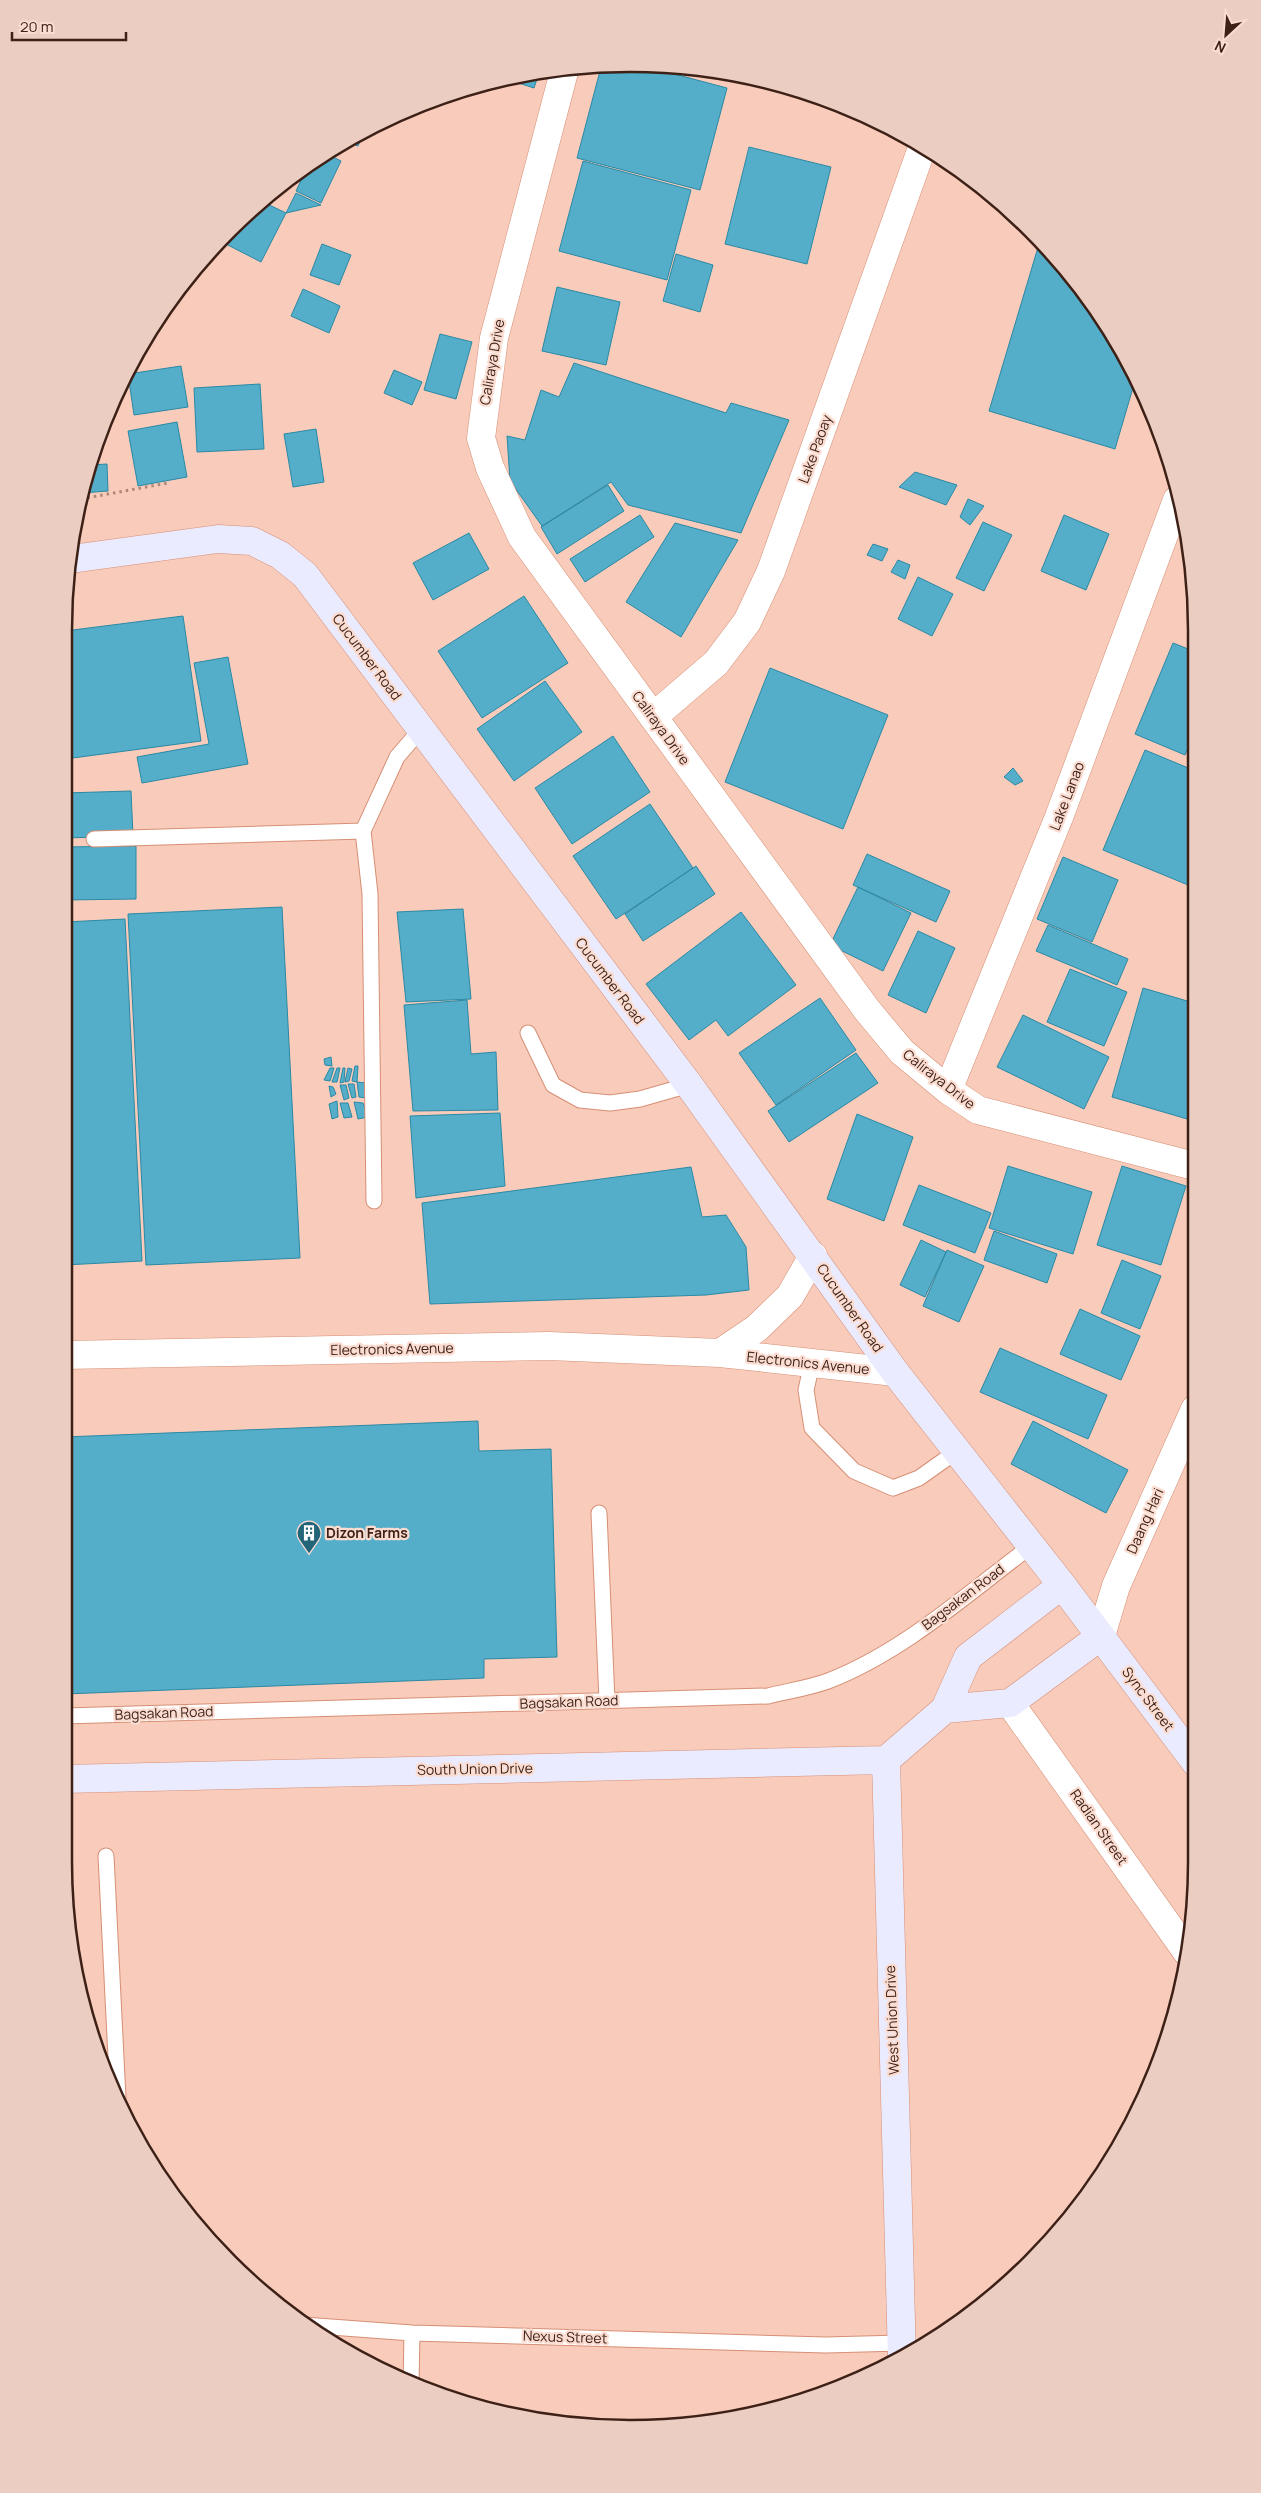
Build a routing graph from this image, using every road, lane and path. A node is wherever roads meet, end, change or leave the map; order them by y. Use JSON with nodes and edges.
{"nodes":[{"id":1,"x":563,"y":77,"type":"edge"},
{"id":2,"x":920,"y":153,"type":"edge"},
{"id":3,"x":168,"y":482,"type":"dead end"},
{"id":4,"x":89,"y":497,"type":"edge"},
{"id":5,"x":1174,"y":507,"type":"edge"},
{"id":6,"x":77,"y":558,"type":"edge"},
{"id":7,"x":653,"y":717,"type":"junction"},
{"id":8,"x":420,"y":729,"type":"junction"},
{"id":9,"x":363,"y":831,"type":"junction"},
{"id":10,"x":94,"y":839,"type":"dead end"},
{"id":11,"x":528,"y":1033,"type":"dead end"},
{"id":12,"x":689,"y":1085,"type":"junction"},
{"id":13,"x":948,"y":1090,"type":"junction"},
{"id":14,"x":1188,"y":1164,"type":"edge"},
{"id":15,"x":374,"y":1201,"type":"dead end"},
{"id":16,"x":812,"y":1256,"type":"junction"},
{"id":17,"x":720,"y":1353,"type":"junction"},
{"id":18,"x":72,"y":1355,"type":"edge"},
{"id":19,"x":812,"y":1363,"type":"junction"},
{"id":20,"x":895,"y":1372,"type":"junction"},
{"id":21,"x":1188,"y":1425,"type":"edge"},
{"id":22,"x":957,"y":1451,"type":"junction"},
{"id":23,"x":599,"y":1512,"type":"dead end"},
{"id":24,"x":1031,"y":1546,"type":"junction"},
{"id":25,"x":1062,"y":1584,"type":"junction"},
{"id":26,"x":1100,"y":1636,"type":"junction"},
{"id":27,"x":606,"y":1701,"type":"junction"},
{"id":28,"x":1010,"y":1703,"type":"junction"},
{"id":29,"x":945,"y":1709,"type":"junction"},
{"id":30,"x":72,"y":1716,"type":"edge"},
{"id":31,"x":1188,"y":1752,"type":"edge"},
{"id":32,"x":886,"y":1760,"type":"junction"},
{"id":33,"x":72,"y":1779,"type":"edge"},
{"id":34,"x":106,"y":1856,"type":"dead end"},
{"id":35,"x":1182,"y":1945,"type":"edge"},
{"id":36,"x":117,"y":2081,"type":"edge"},
{"id":37,"x":320,"y":2326,"type":"edge"},
{"id":38,"x":412,"y":2333,"type":"junction"},
{"id":39,"x":902,"y":2350,"type":"edge"},
{"id":40,"x":900,"y":2351,"type":"edge"},
{"id":41,"x":411,"y":2375,"type":"edge"}],
"edges":[{"from":1,"to":7,"type":"street","name":"Caliraya Drive"},
{"from":2,"to":7,"type":"street","name":"Lake Paoay"},
{"from":3,"to":4,"type":"path"},
{"from":5,"to":13,"type":"street","name":"Lake Lanao"},
{"from":6,"to":8,"type":"street","name":"Cucumber Road"},
{"from":7,"to":13,"type":"street","name":"Caliraya Drive"},
{"from":8,"to":9,"type":"lane"},
{"from":8,"to":12,"type":"street","name":"Cucumber Road"},
{"from":9,"to":10,"type":"lane"},
{"from":9,"to":15,"type":"lane"},
{"from":11,"to":12,"type":"lane"},
{"from":12,"to":16,"type":"street","name":"Cucumber Road"},
{"from":13,"to":14,"type":"street","name":"Caliraya Drive"},
{"from":16,"to":17,"type":"street","name":"Electronics Avenue"},
{"from":16,"to":20,"type":"street","name":"Cucumber Road"},
{"from":17,"to":18,"type":"street","name":"Electronics Avenue"},
{"from":17,"to":19,"type":"street","name":"Electronics Avenue"},
{"from":19,"to":20,"type":"street","name":"Electronics Avenue"},
{"from":19,"to":22,"type":"lane"},
{"from":20,"to":22,"type":"street","name":"Cucumber Road"},
{"from":21,"to":26,"type":"street","name":"Daang Hari"},
{"from":22,"to":24,"type":"street","name":"Cucumber Road"},
{"from":23,"to":27,"type":"lane"},
{"from":24,"to":25,"type":"street","name":"Cucumber Road"},
{"from":24,"to":27,"type":"lane","name":"Bagsakan Road"},
{"from":25,"to":26,"type":"street","name":"Sync Street"},
{"from":25,"to":29,"type":"street"},
{"from":26,"to":28,"type":"street"},
{"from":26,"to":31,"type":"street","name":"Sync Street"},
{"from":27,"to":30,"type":"lane","name":"Bagsakan Road"},
{"from":28,"to":29,"type":"street"},
{"from":28,"to":35,"type":"street","name":"Radian Street"},
{"from":29,"to":32,"type":"street"},
{"from":32,"to":33,"type":"street","name":"South Union Drive"},
{"from":32,"to":39,"type":"street","name":"West Union Drive"},
{"from":34,"to":36,"type":"lane"},
{"from":37,"to":38,"type":"lane","name":"Nexus Street"},
{"from":38,"to":40,"type":"lane","name":"Nexus Street"},
{"from":38,"to":41,"type":"lane"}]}
